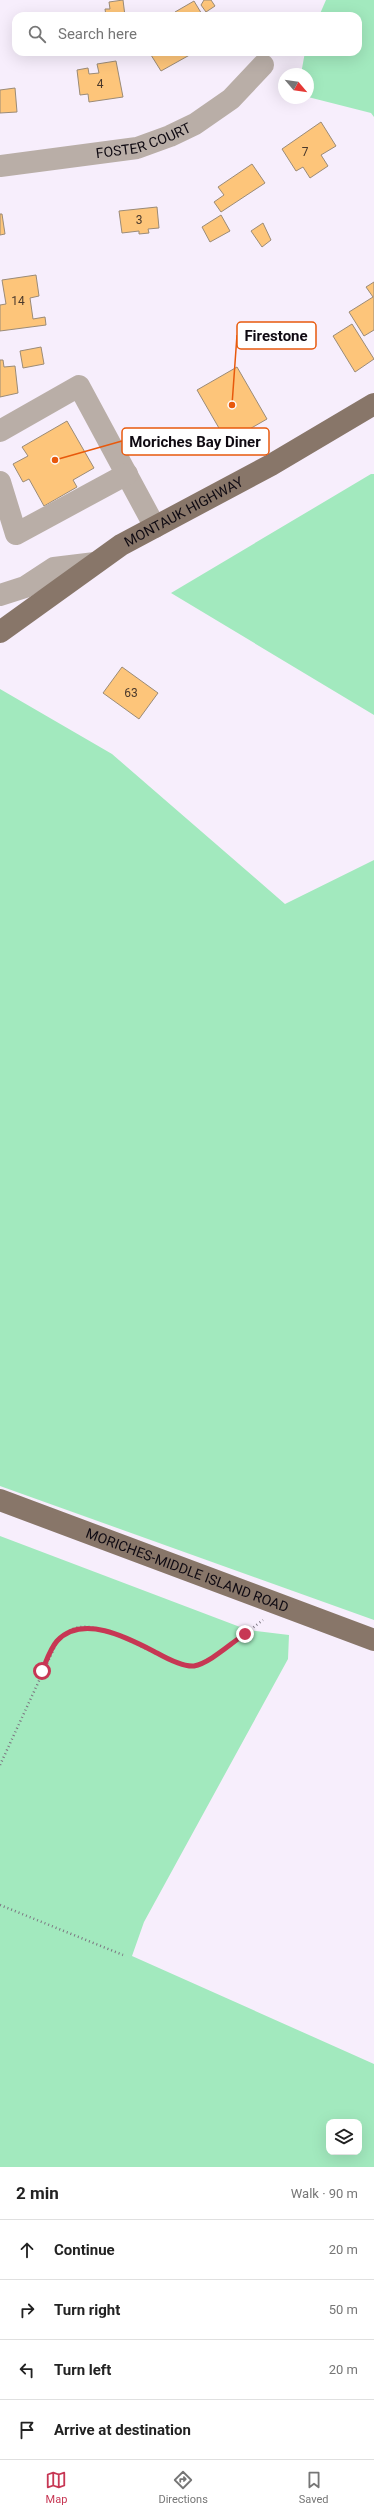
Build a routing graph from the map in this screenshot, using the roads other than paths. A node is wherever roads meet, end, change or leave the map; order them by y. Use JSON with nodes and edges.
{"nodes":[{"id":1,"x":263,"y":65,"type":"dead end"},
{"id":2,"x":0,"y":166,"type":"edge"},
{"id":3,"x":374,"y":404,"type":"edge"},
{"id":4,"x":0,"y":431,"type":"edge"},
{"id":5,"x":127,"y":474,"type":"junction"},
{"id":6,"x":0,"y":482,"type":"edge"},
{"id":7,"x":155,"y":527,"type":"junction"},
{"id":8,"x":95,"y":563,"type":"junction"},
{"id":9,"x":0,"y":595,"type":"edge"},
{"id":10,"x":0,"y":632,"type":"edge"},
{"id":11,"x":0,"y":1500,"type":"edge"},
{"id":12,"x":374,"y":1640,"type":"edge"}],
"edges":[{"from":1,"to":2,"type":"street","name":"FOSTER COURT"},
{"from":3,"to":7,"type":"main road","name":"MONTAUK HIGHWAY"},
{"from":4,"to":5,"type":"street"},
{"from":5,"to":6,"type":"street"},
{"from":5,"to":7,"type":"street"},
{"from":7,"to":8,"type":"main road","name":"MONTAUK HIGHWAY"},
{"from":8,"to":9,"type":"street"},
{"from":8,"to":10,"type":"main road","name":"MONTAUK HIGHWAY"},
{"from":11,"to":12,"type":"main road","name":"MORICHES-MIDDLE ISLAND ROAD"}]}
